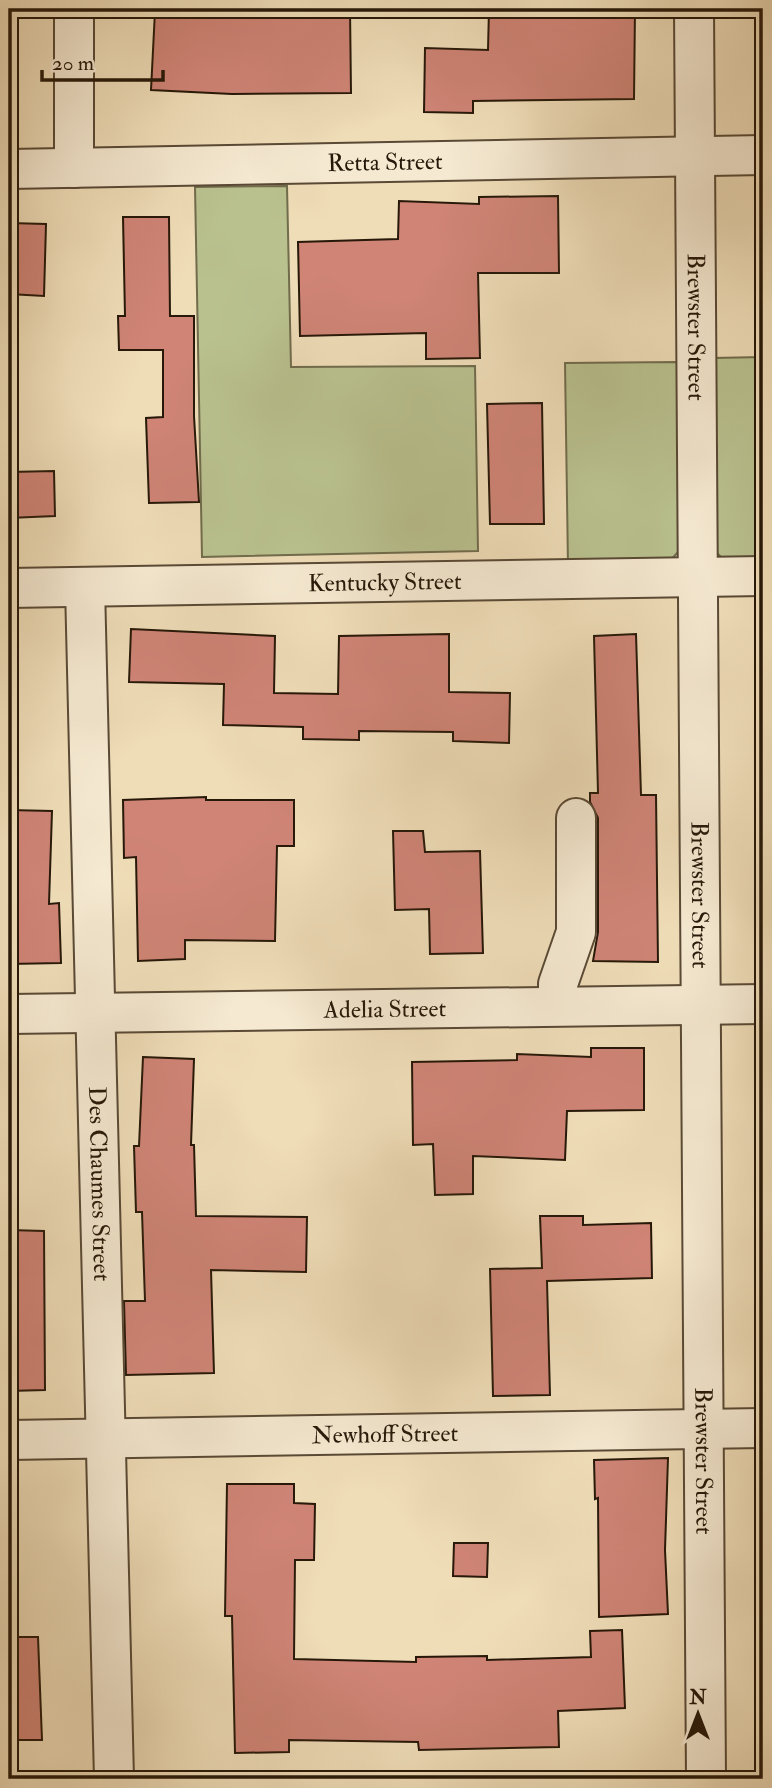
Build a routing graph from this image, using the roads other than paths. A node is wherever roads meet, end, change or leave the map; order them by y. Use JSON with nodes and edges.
{"nodes":[{"id":1,"x":74,"y":9,"type":"edge"},
{"id":2,"x":694,"y":9,"type":"edge"},
{"id":3,"x":763,"y":155,"type":"edge"},
{"id":4,"x":696,"y":156,"type":"junction"},
{"id":5,"x":74,"y":168,"type":"junction"},
{"id":6,"x":9,"y":169,"type":"edge"},
{"id":7,"x":763,"y":576,"type":"edge"},
{"id":8,"x":696,"y":577,"type":"junction"},
{"id":9,"x":85,"y":587,"type":"junction"},
{"id":10,"x":9,"y":588,"type":"edge"},
{"id":11,"x":576,"y":818,"type":"dead end"},
{"id":12,"x":700,"y":1004,"type":"junction"},
{"id":13,"x":763,"y":1004,"type":"edge"},
{"id":14,"x":558,"y":1006,"type":"junction"},
{"id":15,"x":93,"y":1013,"type":"junction"},
{"id":16,"x":9,"y":1014,"type":"edge"},
{"id":17,"x":763,"y":1428,"type":"edge"},
{"id":18,"x":704,"y":1429,"type":"junction"},
{"id":19,"x":108,"y":1439,"type":"junction"},
{"id":20,"x":9,"y":1440,"type":"edge"},
{"id":21,"x":114,"y":1779,"type":"edge"},
{"id":22,"x":706,"y":1779,"type":"edge"}],
"edges":[{"from":1,"to":5,"type":"street"},
{"from":2,"to":4,"type":"street","name":"Brewster Street"},
{"from":3,"to":4,"type":"street","name":"Retta Street"},
{"from":4,"to":5,"type":"street","name":"Retta Street"},
{"from":4,"to":8,"type":"street","name":"Brewster Street"},
{"from":5,"to":6,"type":"street","name":"Retta Street"},
{"from":7,"to":8,"type":"street","name":"Kentucky Street"},
{"from":8,"to":9,"type":"street","name":"Kentucky Street"},
{"from":8,"to":12,"type":"street","name":"Brewster Street"},
{"from":9,"to":10,"type":"street","name":"Kentucky Street"},
{"from":9,"to":15,"type":"street","name":"Des Chaumes Street"},
{"from":11,"to":14,"type":"street"},
{"from":12,"to":13,"type":"street","name":"Adelia Street"},
{"from":12,"to":14,"type":"street","name":"Adelia Street"},
{"from":12,"to":18,"type":"street","name":"Brewster Street"},
{"from":14,"to":15,"type":"street","name":"Adelia Street"},
{"from":15,"to":16,"type":"street","name":"Adelia Street"},
{"from":15,"to":19,"type":"street","name":"Des Chaumes Street"},
{"from":17,"to":18,"type":"street","name":"Newhoff Street"},
{"from":18,"to":19,"type":"street","name":"Newhoff Street"},
{"from":18,"to":22,"type":"street","name":"Brewster Street"},
{"from":19,"to":20,"type":"street","name":"Newhoff Street"},
{"from":19,"to":21,"type":"street","name":"Des Chaumes Street"}]}
